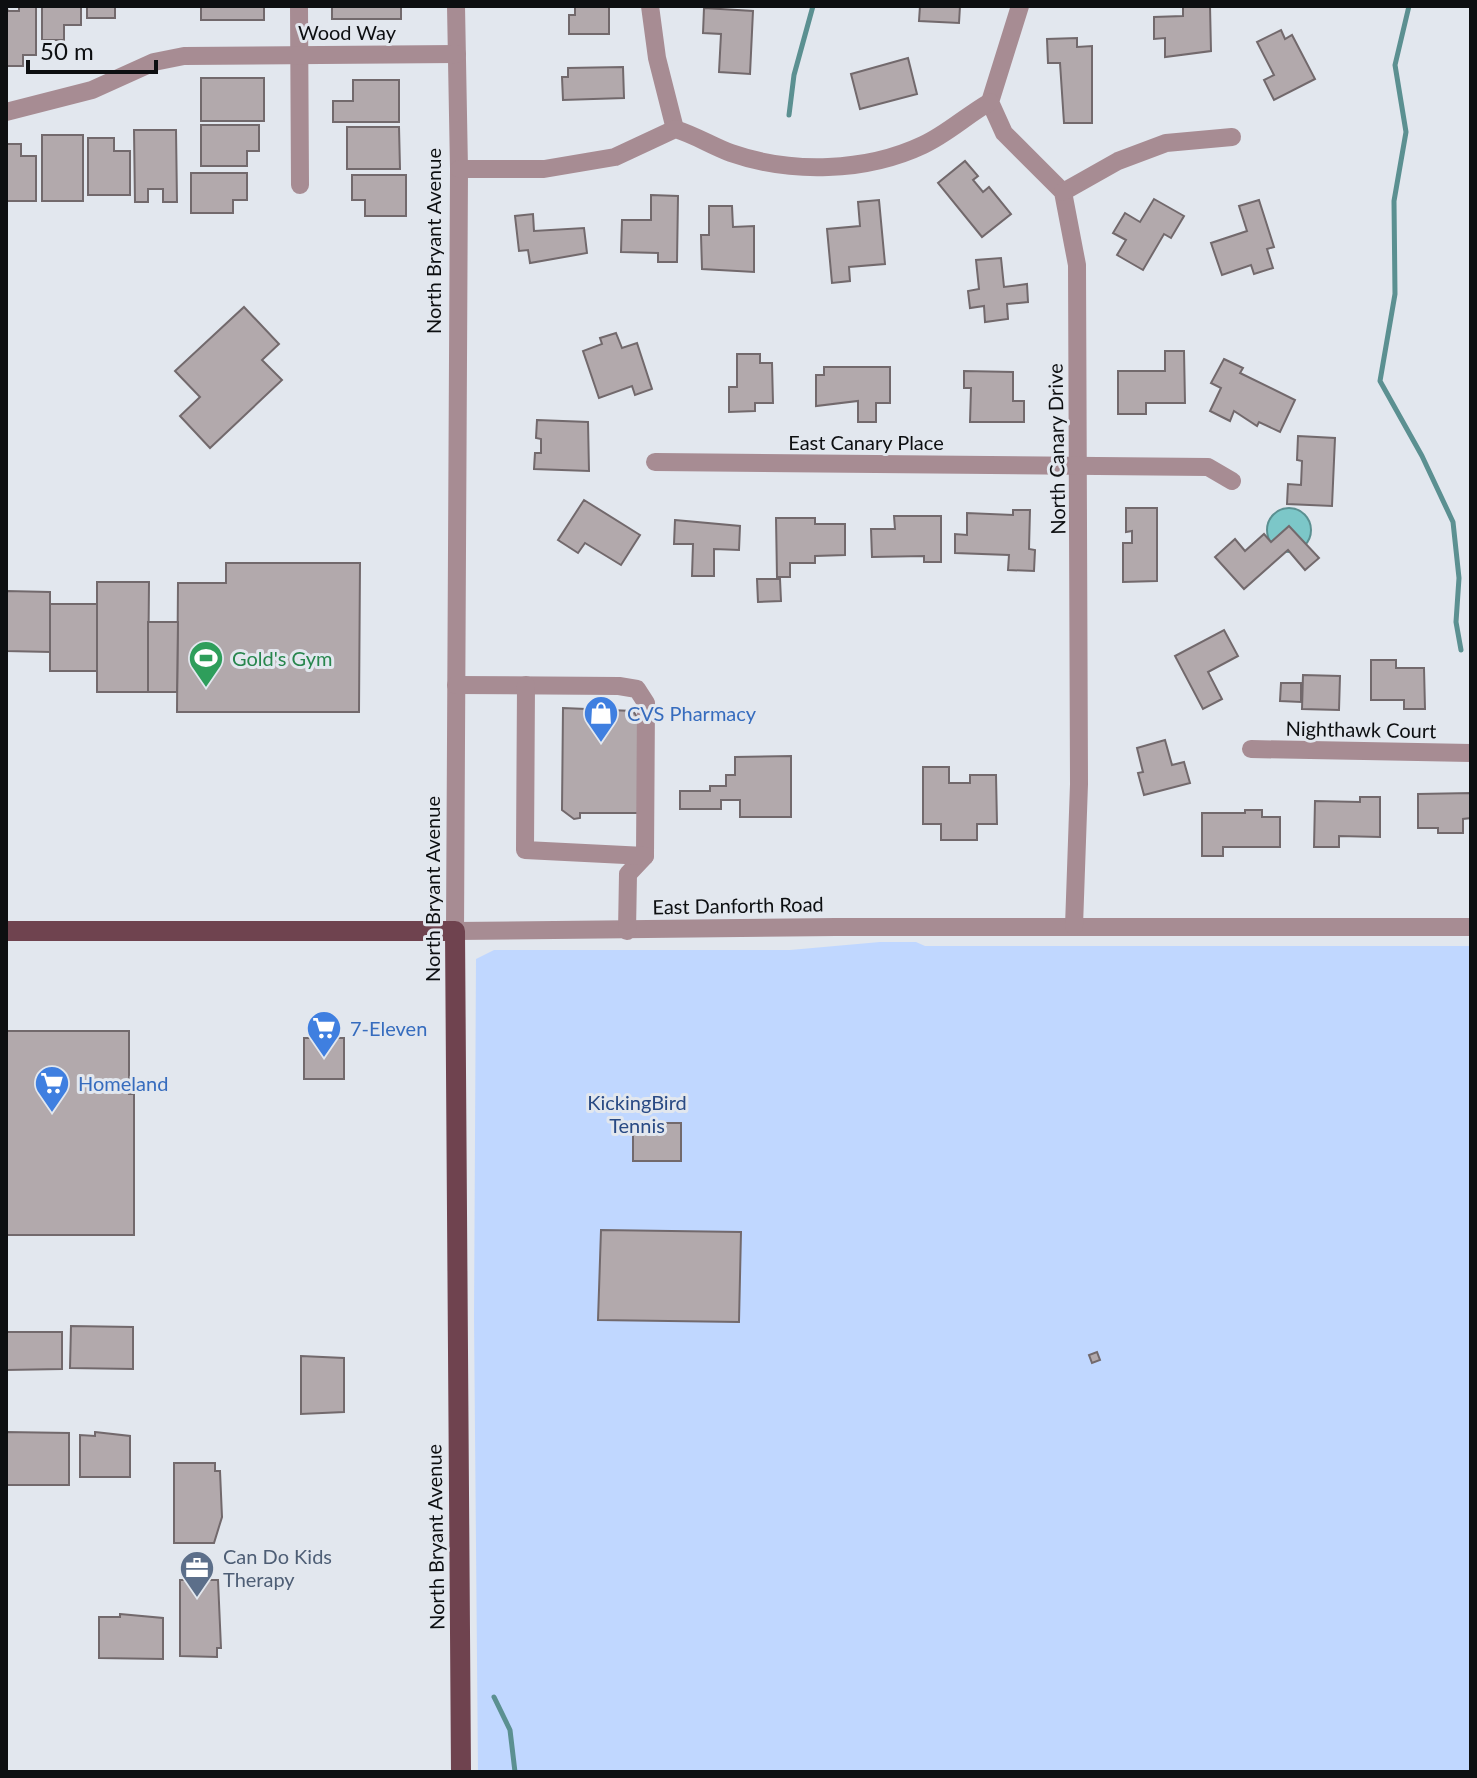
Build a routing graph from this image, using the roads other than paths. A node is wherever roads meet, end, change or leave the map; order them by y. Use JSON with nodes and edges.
{"nodes":[{"id":1,"x":299,"y":6,"type":"edge"},
{"id":2,"x":456,"y":6,"type":"edge"},
{"id":3,"x":650,"y":6,"type":"edge"},
{"id":4,"x":1020,"y":6,"type":"edge"},
{"id":5,"x":300,"y":54,"type":"junction"},
{"id":6,"x":457,"y":54,"type":"junction"},
{"id":7,"x":990,"y":102,"type":"junction"},
{"id":8,"x":6,"y":112,"type":"edge"},
{"id":9,"x":675,"y":129,"type":"junction"},
{"id":10,"x":1232,"y":137,"type":"dead end"},
{"id":11,"x":459,"y":169,"type":"junction"},
{"id":12,"x":300,"y":185,"type":"dead end"},
{"id":13,"x":1063,"y":192,"type":"junction"},
{"id":14,"x":655,"y":462,"type":"dead end"},
{"id":15,"x":1077,"y":466,"type":"junction"},
{"id":16,"x":1232,"y":481,"type":"dead end"},
{"id":17,"x":456,"y":685,"type":"junction"},
{"id":18,"x":526,"y":685,"type":"junction"},
{"id":19,"x":1251,"y":749,"type":"dead end"},
{"id":20,"x":1471,"y":753,"type":"edge"},
{"id":21,"x":645,"y":856,"type":"junction"},
{"id":22,"x":1074,"y":926,"type":"junction"},
{"id":23,"x":1471,"y":927,"type":"edge"},
{"id":24,"x":6,"y":931,"type":"edge"},
{"id":25,"x":455,"y":931,"type":"junction"},
{"id":26,"x":627,"y":931,"type":"junction"},
{"id":27,"x":461,"y":1772,"type":"edge"}],
"edges":[{"from":1,"to":5,"type":"street"},
{"from":2,"to":6,"type":"street","name":"North Bryant Avenue"},
{"from":3,"to":9,"type":"street"},
{"from":4,"to":7,"type":"street"},
{"from":5,"to":6,"type":"street","name":"Wood Way"},
{"from":5,"to":8,"type":"street","name":"Wood Way"},
{"from":5,"to":12,"type":"street"},
{"from":6,"to":11,"type":"street","name":"North Bryant Avenue"},
{"from":7,"to":9,"type":"street"},
{"from":7,"to":13,"type":"street"},
{"from":9,"to":11,"type":"street"},
{"from":10,"to":13,"type":"street"},
{"from":11,"to":17,"type":"street","name":"North Bryant Avenue"},
{"from":13,"to":15,"type":"street","name":"North Canary Drive"},
{"from":14,"to":15,"type":"street","name":"East Canary Place"},
{"from":15,"to":16,"type":"street","name":"East Canary Place"},
{"from":15,"to":22,"type":"street","name":"North Canary Drive"},
{"from":17,"to":18,"type":"street"},
{"from":17,"to":25,"type":"street","name":"North Bryant Avenue"},
{"from":18,"to":21,"type":"street"},
{"from":18,"to":21,"type":"street"},
{"from":19,"to":20,"type":"street","name":"Nighthawk Court"},
{"from":21,"to":26,"type":"street"},
{"from":22,"to":23,"type":"street","name":"East Danforth Road"},
{"from":22,"to":26,"type":"street","name":"East Danforth Road"},
{"from":24,"to":25,"type":"main road","name":"East Danforth Road"},
{"from":25,"to":26,"type":"street","name":"East Danforth Road"},
{"from":25,"to":27,"type":"main road","name":"North Bryant Avenue"}]}
